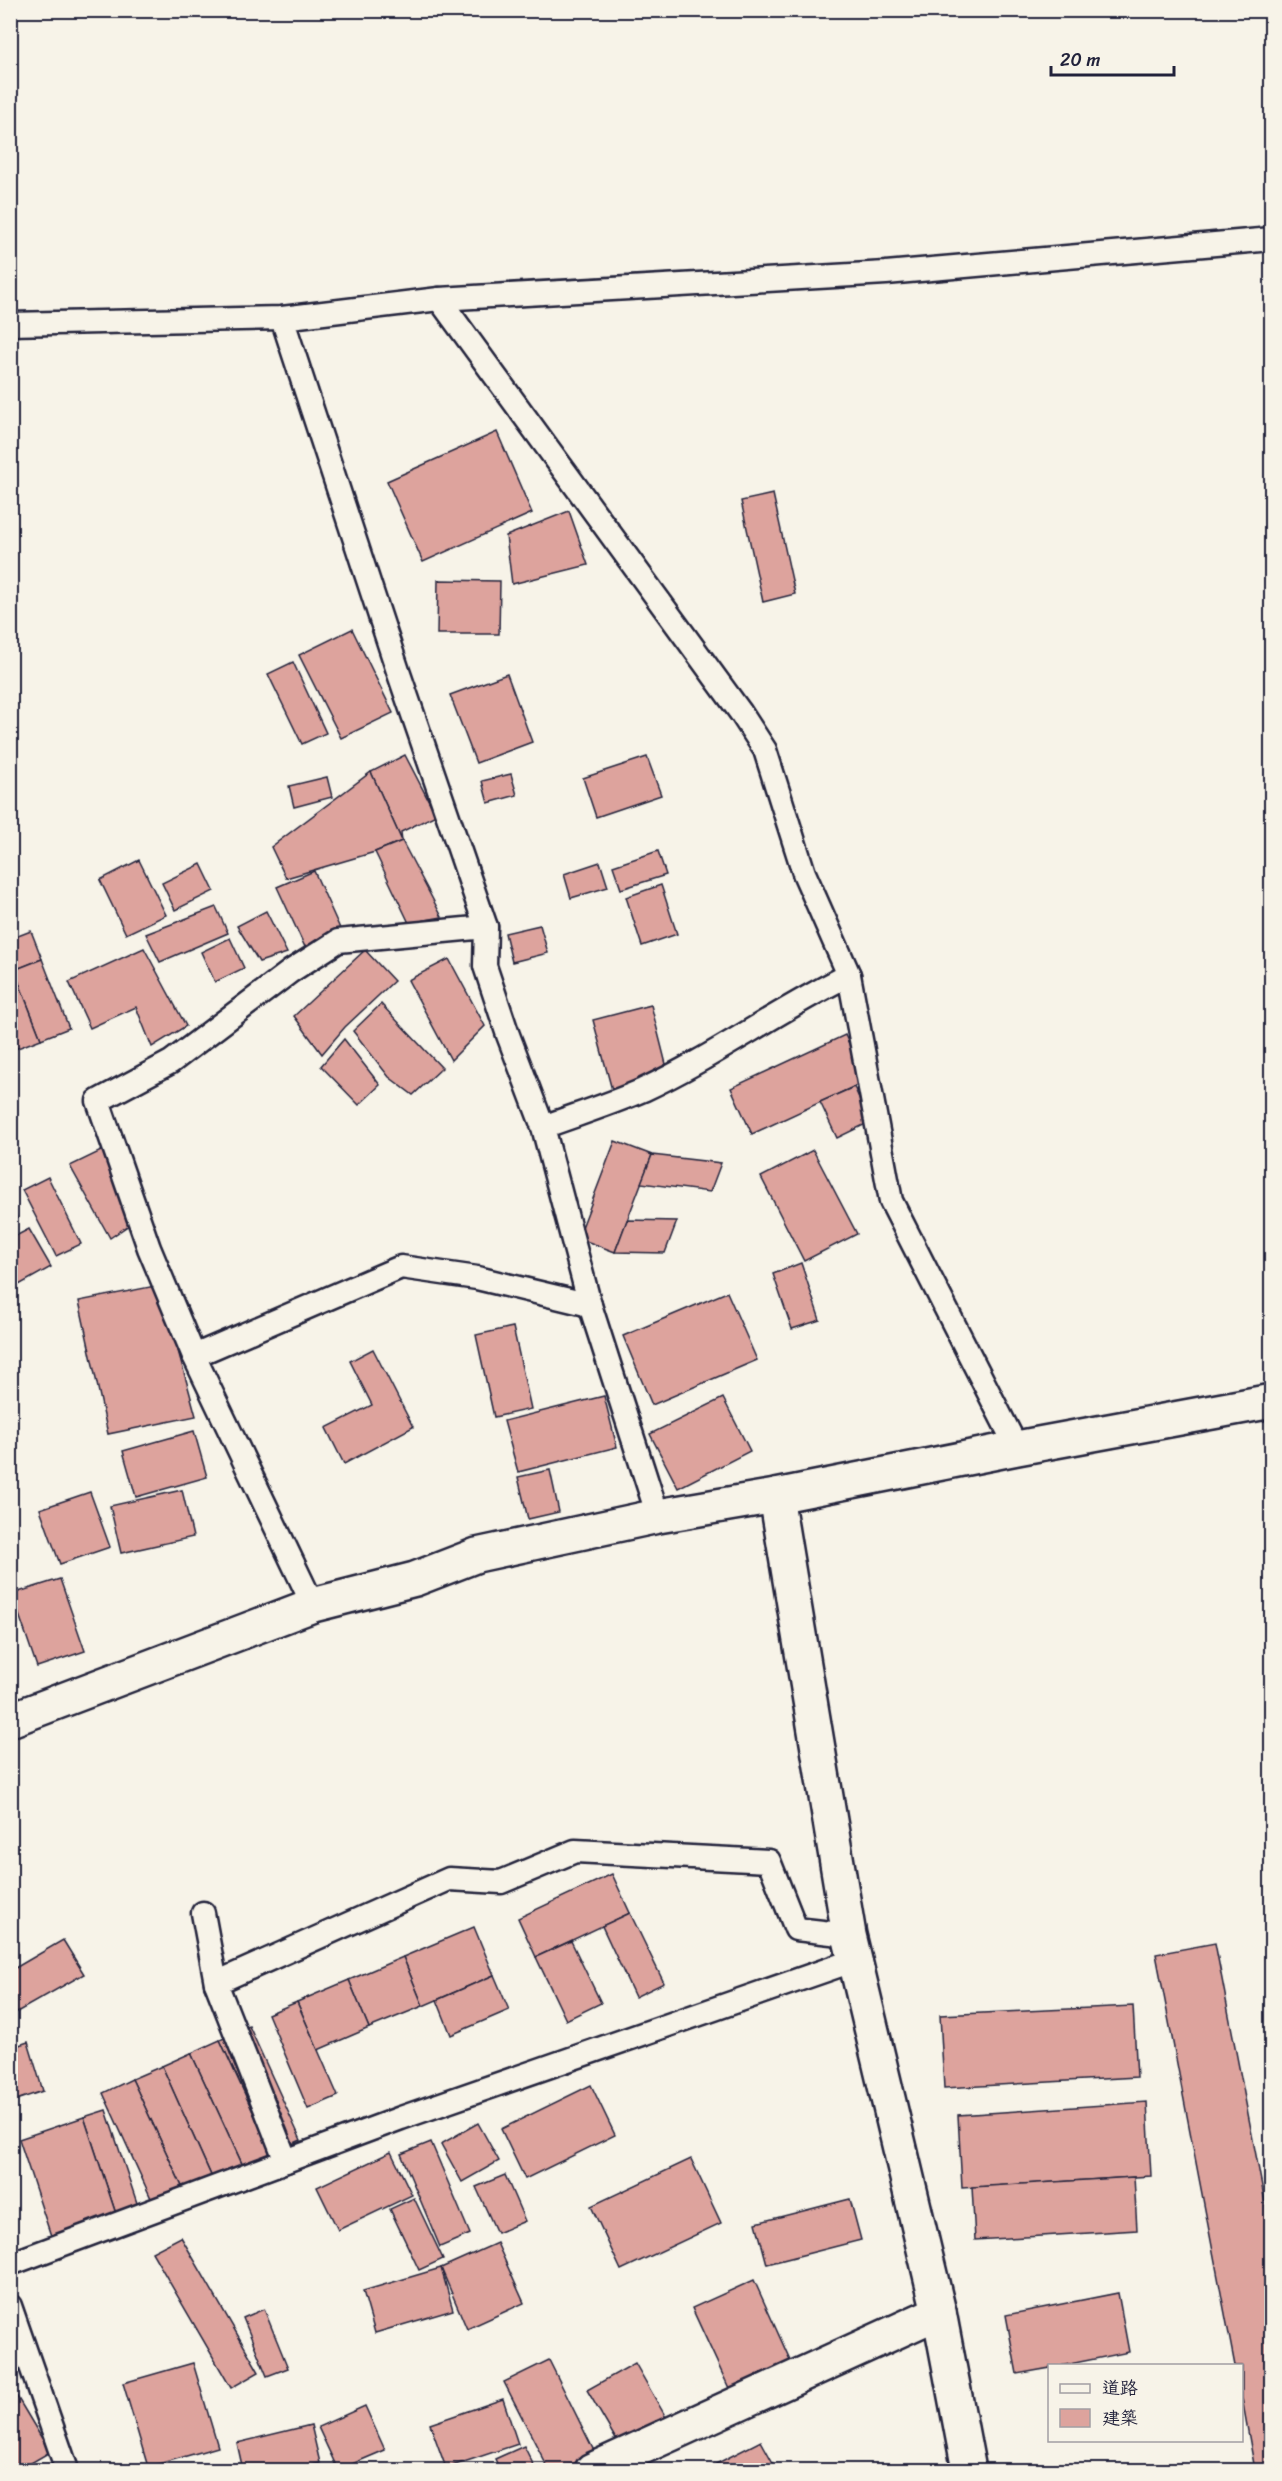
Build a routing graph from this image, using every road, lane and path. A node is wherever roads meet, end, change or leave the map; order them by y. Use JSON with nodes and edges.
{"nodes":[{"id":1,"x":1272,"y":239,"type":"edge"},
{"id":2,"x":439,"y":299,"type":"junction"},
{"id":3,"x":282,"y":318,"type":"junction"},
{"id":4,"x":10,"y":324,"type":"edge"},
{"id":5,"x":486,"y":927,"type":"junction"},
{"id":6,"x":849,"y":975,"type":"junction"},
{"id":7,"x":543,"y":1127,"type":"junction"},
{"id":8,"x":590,"y":1305,"type":"junction"},
{"id":9,"x":194,"y":1356,"type":"junction"},
{"id":10,"x":1272,"y":1401,"type":"edge"},
{"id":11,"x":1017,"y":1448,"type":"junction"},
{"id":12,"x":776,"y":1496,"type":"junction"},
{"id":13,"x":658,"y":1516,"type":"junction"},
{"id":14,"x":314,"y":1605,"type":"junction"},
{"id":15,"x":10,"y":1720,"type":"edge"},
{"id":16,"x":203,"y":1913,"type":"dead end"},
{"id":17,"x":852,"y":1947,"type":"junction"},
{"id":18,"x":216,"y":1983,"type":"junction"},
{"id":19,"x":286,"y":2162,"type":"junction"},
{"id":20,"x":10,"y":2264,"type":"edge"},
{"id":21,"x":10,"y":2306,"type":"edge"},
{"id":22,"x":939,"y":2312,"type":"junction"},
{"id":23,"x":67,"y":2470,"type":"edge"},
{"id":24,"x":592,"y":2470,"type":"edge"},
{"id":25,"x":969,"y":2470,"type":"edge"}],
"edges":[{"from":1,"to":2,"type":"lane"},
{"from":2,"to":3,"type":"lane"},
{"from":2,"to":6,"type":"lane"},
{"from":3,"to":4,"type":"lane"},
{"from":3,"to":5,"type":"lane"},
{"from":5,"to":7,"type":"lane"},
{"from":5,"to":9,"type":"lane"},
{"from":6,"to":7,"type":"lane"},
{"from":6,"to":11,"type":"lane"},
{"from":7,"to":8,"type":"lane"},
{"from":8,"to":9,"type":"lane"},
{"from":8,"to":13,"type":"lane"},
{"from":9,"to":14,"type":"lane"},
{"from":10,"to":11,"type":"street"},
{"from":11,"to":12,"type":"street"},
{"from":12,"to":13,"type":"street"},
{"from":12,"to":17,"type":"street"},
{"from":13,"to":14,"type":"street"},
{"from":14,"to":15,"type":"street"},
{"from":16,"to":18,"type":"lane"},
{"from":17,"to":18,"type":"lane"},
{"from":17,"to":19,"type":"lane"},
{"from":17,"to":22,"type":"street"},
{"from":18,"to":19,"type":"lane"},
{"from":19,"to":20,"type":"lane"},
{"from":21,"to":23,"type":"lane"},
{"from":22,"to":24,"type":"street"},
{"from":22,"to":25,"type":"street"}]}
